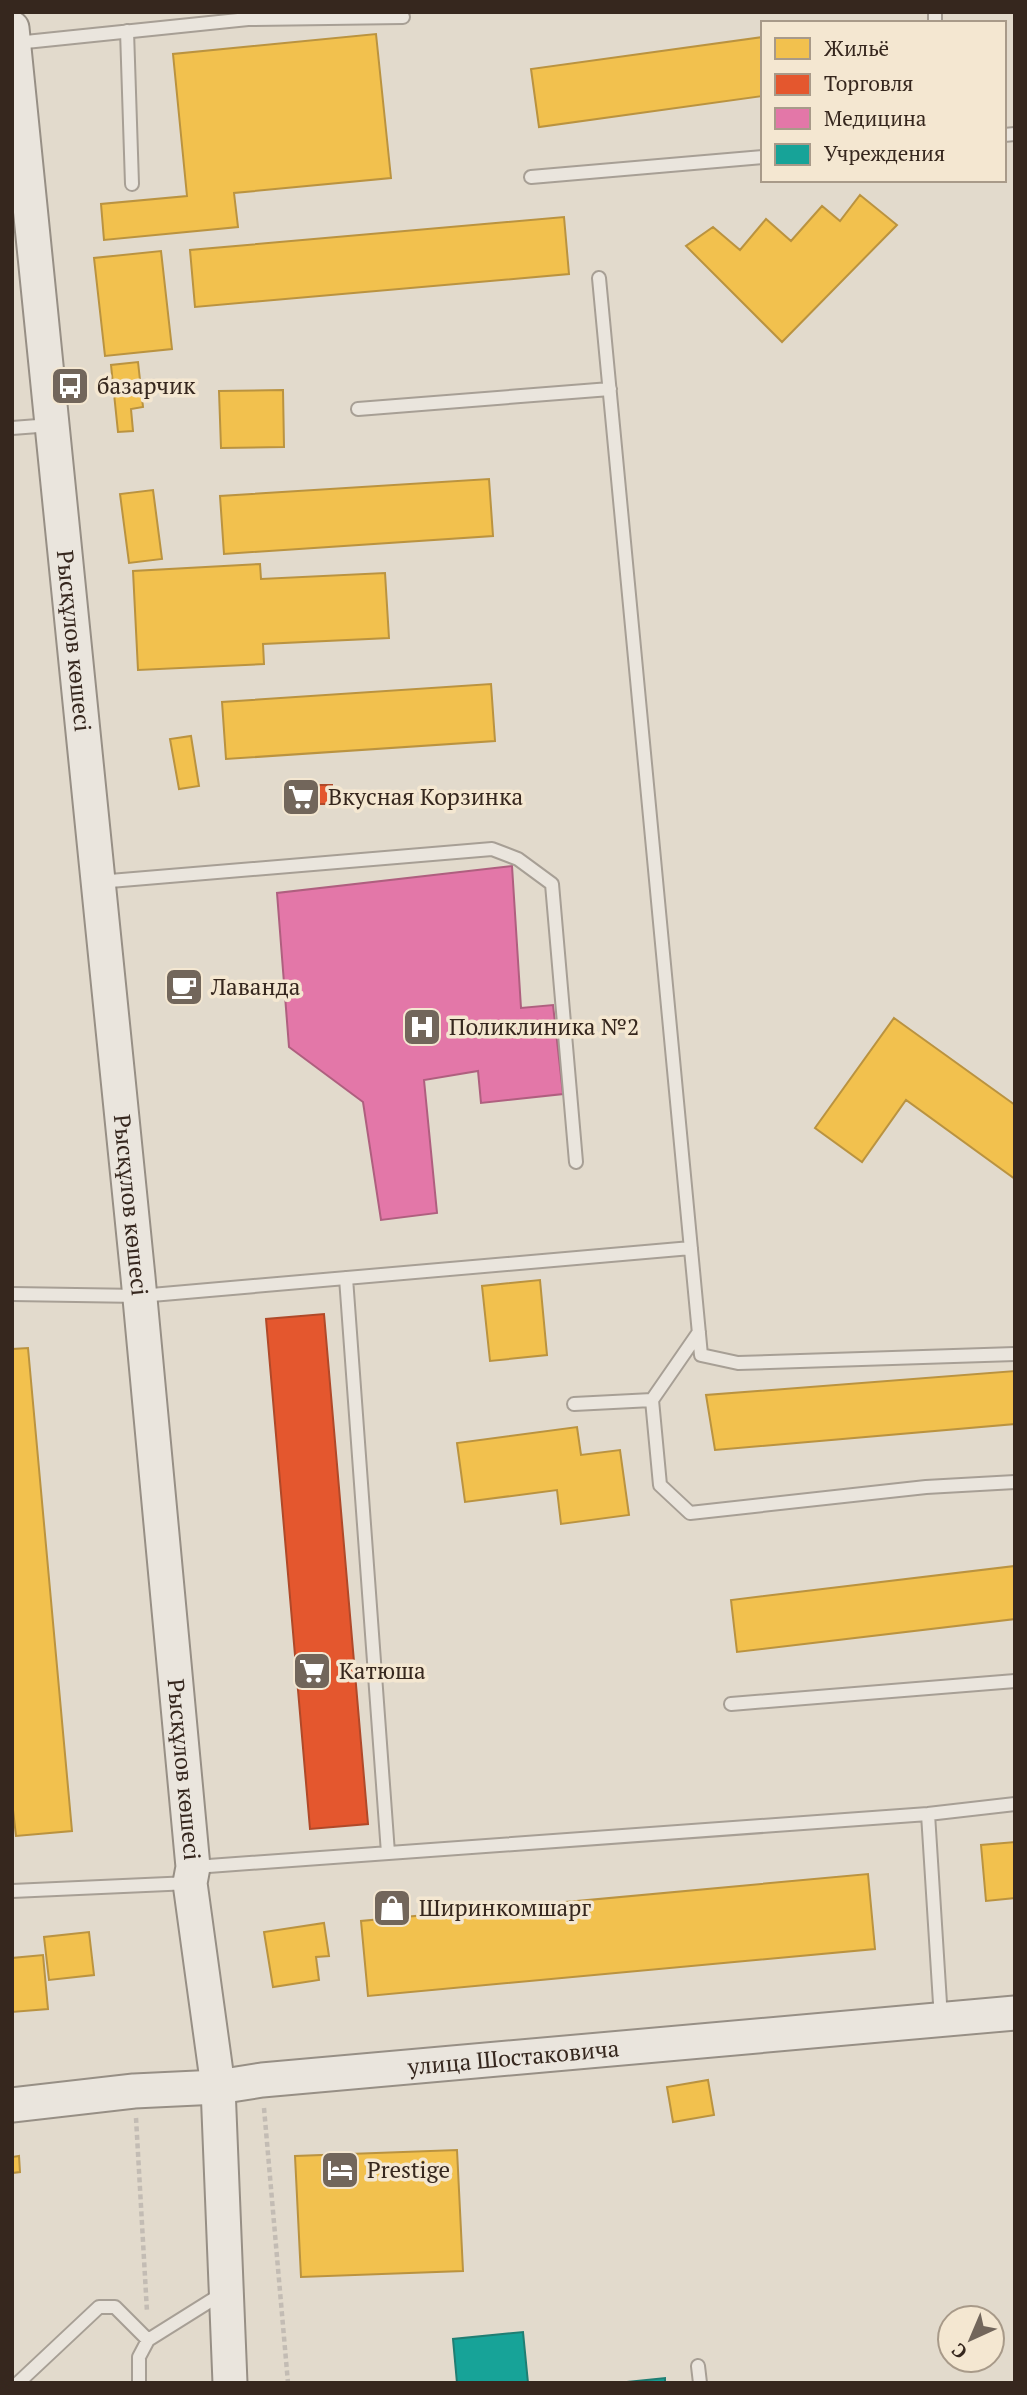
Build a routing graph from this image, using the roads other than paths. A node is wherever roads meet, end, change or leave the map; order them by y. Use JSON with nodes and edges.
{"nodes":[{"id":1,"x":248,"y":16,"type":"edge"},
{"id":2,"x":403,"y":17,"type":"dead end"},
{"id":3,"x":127,"y":31,"type":"junction"},
{"id":4,"x":13,"y":36,"type":"edge"},
{"id":5,"x":761,"y":157,"type":"edge"},
{"id":6,"x":531,"y":177,"type":"dead end"},
{"id":7,"x":20,"y":182,"type":"edge"},
{"id":8,"x":132,"y":184,"type":"dead end"},
{"id":9,"x":599,"y":278,"type":"dead end"},
{"id":10,"x":610,"y":389,"type":"junction"},
{"id":11,"x":359,"y":409,"type":"dead end"},
{"id":12,"x":52,"y":425,"type":"junction"},
{"id":13,"x":12,"y":428,"type":"edge"},
{"id":14,"x":97,"y":883,"type":"junction"},
{"id":15,"x":576,"y":1162,"type":"dead end"},
{"id":16,"x":691,"y":1248,"type":"junction"},
{"id":17,"x":346,"y":1278,"type":"junction"},
{"id":18,"x":12,"y":1294,"type":"edge"},
{"id":19,"x":140,"y":1296,"type":"junction"},
{"id":20,"x":699,"y":1332,"type":"junction"},
{"id":21,"x":1015,"y":1354,"type":"edge"},
{"id":22,"x":653,"y":1400,"type":"junction"},
{"id":23,"x":574,"y":1404,"type":"dead end"},
{"id":24,"x":1015,"y":1482,"type":"edge"},
{"id":25,"x":1015,"y":1681,"type":"edge"},
{"id":26,"x":731,"y":1704,"type":"dead end"},
{"id":27,"x":1015,"y":1804,"type":"edge"},
{"id":28,"x":928,"y":1814,"type":"junction"},
{"id":29,"x":388,"y":1853,"type":"junction"},
{"id":30,"x":192,"y":1875,"type":"junction"},
{"id":31,"x":12,"y":1891,"type":"edge"},
{"id":32,"x":1015,"y":2013,"type":"edge"},
{"id":33,"x":941,"y":2019,"type":"junction"},
{"id":34,"x":218,"y":2087,"type":"junction"},
{"id":35,"x":12,"y":2105,"type":"edge"},
{"id":36,"x":226,"y":2291,"type":"junction"},
{"id":37,"x":148,"y":2340,"type":"junction"},
{"id":38,"x":698,"y":2365,"type":"dead end"},
{"id":39,"x":18,"y":2383,"type":"edge"},
{"id":40,"x":139,"y":2383,"type":"edge"},
{"id":41,"x":230,"y":2383,"type":"edge"},
{"id":42,"x":700,"y":2383,"type":"edge"}],
"edges":[{"from":1,"to":2,"type":"lane"},
{"from":1,"to":3,"type":"lane"},
{"from":3,"to":4,"type":"lane"},
{"from":3,"to":8,"type":"lane"},
{"from":4,"to":7,"type":"street","name":"Рысқұлов көшесі"},
{"from":5,"to":6,"type":"lane"},
{"from":7,"to":12,"type":"street","name":"Рысқұлов көшесі"},
{"from":9,"to":10,"type":"lane"},
{"from":10,"to":11,"type":"lane"},
{"from":10,"to":16,"type":"lane"},
{"from":12,"to":13,"type":"lane"},
{"from":12,"to":14,"type":"street","name":"Рысқұлов көшесі"},
{"from":14,"to":15,"type":"lane"},
{"from":14,"to":19,"type":"street","name":"Рысқұлов көшесі"},
{"from":16,"to":17,"type":"lane"},
{"from":16,"to":20,"type":"lane"},
{"from":17,"to":19,"type":"lane"},
{"from":17,"to":29,"type":"lane"},
{"from":18,"to":19,"type":"lane"},
{"from":19,"to":30,"type":"street","name":"Рысқұлов көшесі"},
{"from":20,"to":21,"type":"lane"},
{"from":20,"to":22,"type":"lane"},
{"from":22,"to":23,"type":"lane"},
{"from":22,"to":24,"type":"lane"},
{"from":25,"to":26,"type":"lane"},
{"from":27,"to":28,"type":"lane"},
{"from":28,"to":29,"type":"lane"},
{"from":28,"to":33,"type":"lane"},
{"from":29,"to":30,"type":"lane"},
{"from":30,"to":31,"type":"lane"},
{"from":30,"to":34,"type":"street","name":"Рысқұлов көшесі"},
{"from":32,"to":33,"type":"street","name":"улица Шостаковича"},
{"from":33,"to":34,"type":"street","name":"улица Шостаковича"},
{"from":34,"to":35,"type":"street","name":"улица Шостаковича"},
{"from":34,"to":36,"type":"street","name":"Рысқұлов көшесі"},
{"from":36,"to":37,"type":"lane"},
{"from":36,"to":41,"type":"street","name":"Рысқұлов көшесі"},
{"from":37,"to":39,"type":"lane"},
{"from":37,"to":40,"type":"lane"},
{"from":38,"to":42,"type":"lane"}]}
